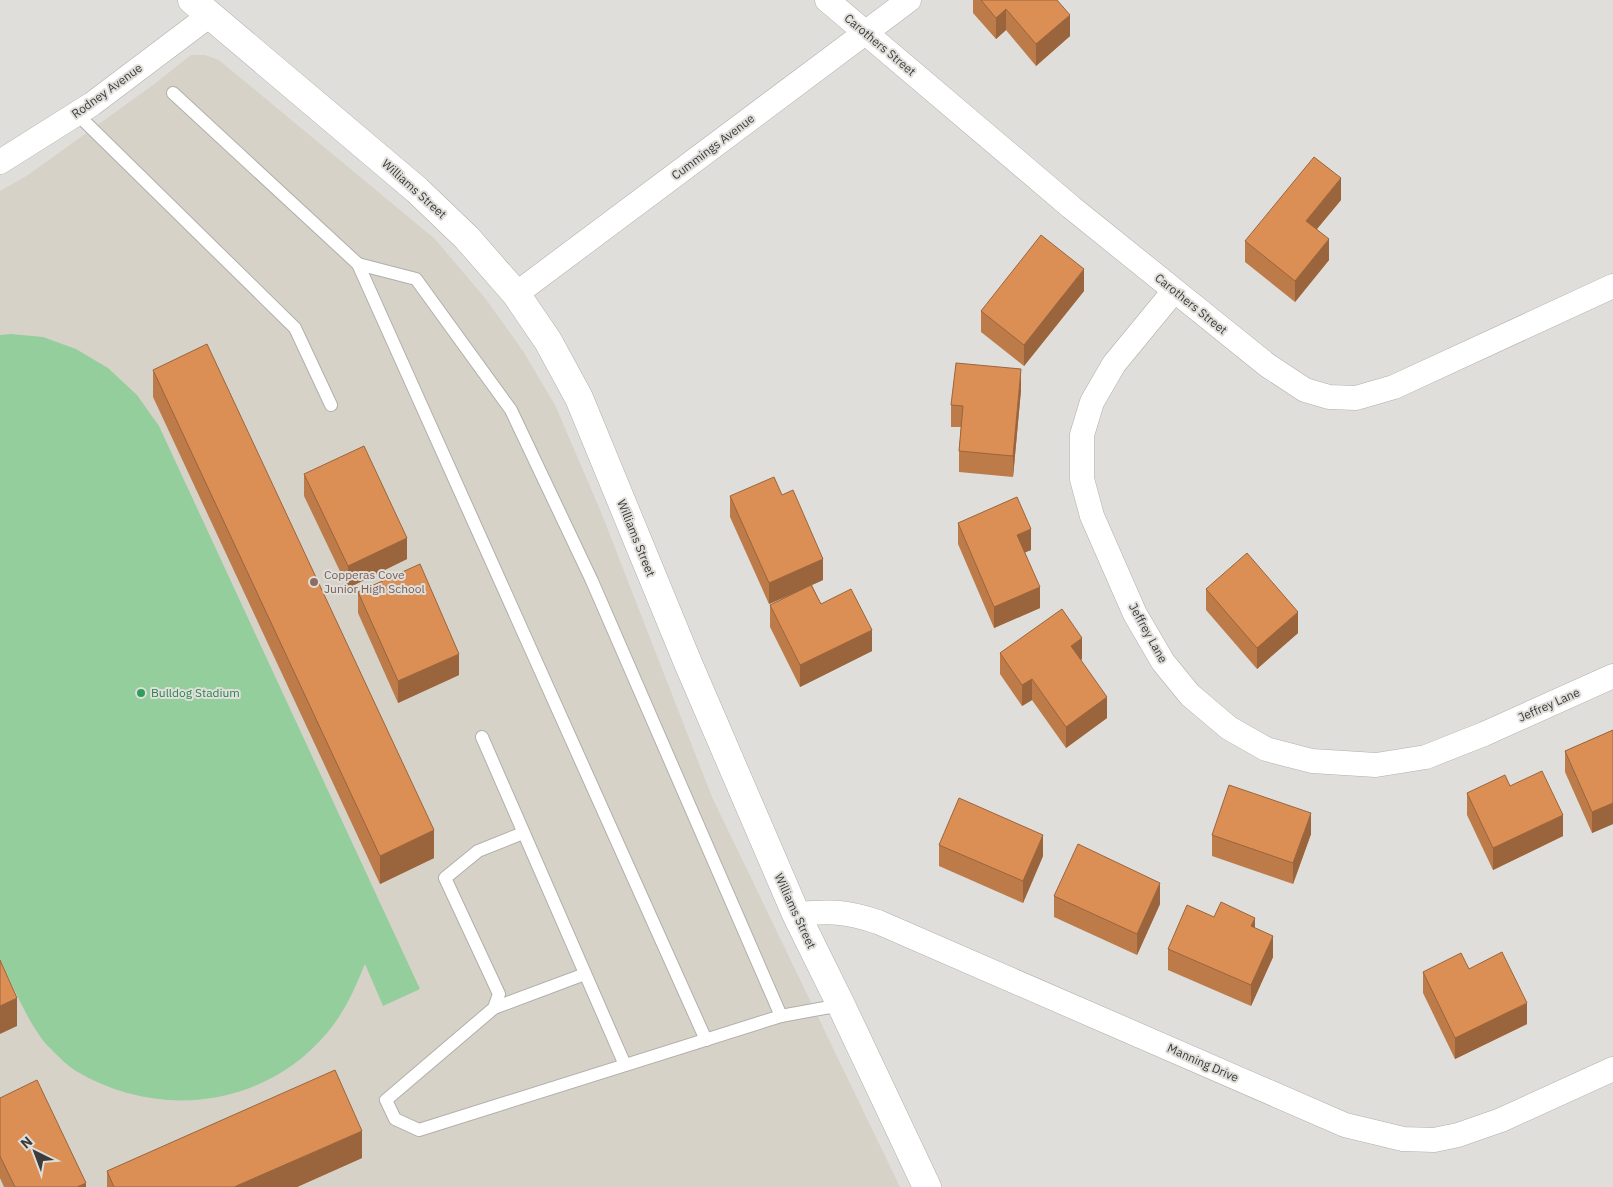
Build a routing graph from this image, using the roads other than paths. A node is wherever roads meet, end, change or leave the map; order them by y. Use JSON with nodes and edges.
{"nodes":[{"id":1,"x":827,"y":0,"type":"edge"},
{"id":2,"x":909,"y":0,"type":"edge"},
{"id":3,"x":201,"y":7,"type":"edge"},
{"id":4,"x":865,"y":33,"type":"junction"},
{"id":5,"x":173,"y":93,"type":"dead end"},
{"id":6,"x":77,"y":114,"type":"junction"},
{"id":7,"x":0,"y":162,"type":"edge"},
{"id":8,"x":358,"y":264,"type":"junction"},
{"id":9,"x":1613,"y":286,"type":"edge"},
{"id":10,"x":1174,"y":291,"type":"junction"},
{"id":11,"x":516,"y":294,"type":"junction"},
{"id":12,"x":331,"y":405,"type":"dead end"},
{"id":13,"x":1613,"y":676,"type":"edge"},
{"id":14,"x":482,"y":737,"type":"dead end"},
{"id":15,"x":523,"y":833,"type":"junction"},
{"id":16,"x":796,"y":914,"type":"junction"},
{"id":17,"x":585,"y":974,"type":"junction"},
{"id":18,"x":841,"y":1005,"type":"junction"},
{"id":19,"x":494,"y":1008,"type":"junction"},
{"id":20,"x":781,"y":1016,"type":"junction"},
{"id":21,"x":706,"y":1040,"type":"junction"},
{"id":22,"x":625,"y":1065,"type":"junction"},
{"id":23,"x":1613,"y":1069,"type":"edge"},
{"id":24,"x":927,"y":1187,"type":"edge"}],
"edges":[{"from":1,"to":4,"type":"street","name":"Carothers Street"},
{"from":2,"to":4,"type":"street","name":"Cummings Avenue"},
{"from":3,"to":6,"type":"street","name":"Rodney Avenue"},
{"from":3,"to":11,"type":"street","name":"Williams Street"},
{"from":4,"to":10,"type":"street","name":"Carothers Street"},
{"from":4,"to":11,"type":"street","name":"Cummings Avenue"},
{"from":5,"to":8,"type":"lane"},
{"from":6,"to":7,"type":"street","name":"Rodney Avenue"},
{"from":6,"to":12,"type":"lane"},
{"from":8,"to":20,"type":"lane"},
{"from":8,"to":21,"type":"lane"},
{"from":9,"to":10,"type":"street","name":"Carothers Street"},
{"from":10,"to":13,"type":"street","name":"Jeffrey Lane"},
{"from":11,"to":16,"type":"street","name":"Williams Street"},
{"from":14,"to":15,"type":"lane"},
{"from":15,"to":17,"type":"lane"},
{"from":15,"to":19,"type":"lane"},
{"from":16,"to":18,"type":"street","name":"Williams Street"},
{"from":16,"to":23,"type":"street","name":"Manning Drive"},
{"from":17,"to":19,"type":"lane"},
{"from":17,"to":22,"type":"lane"},
{"from":18,"to":20,"type":"lane"},
{"from":18,"to":24,"type":"street","name":"Williams Street"},
{"from":19,"to":22,"type":"lane"},
{"from":20,"to":21,"type":"lane"},
{"from":21,"to":22,"type":"lane"}]}
